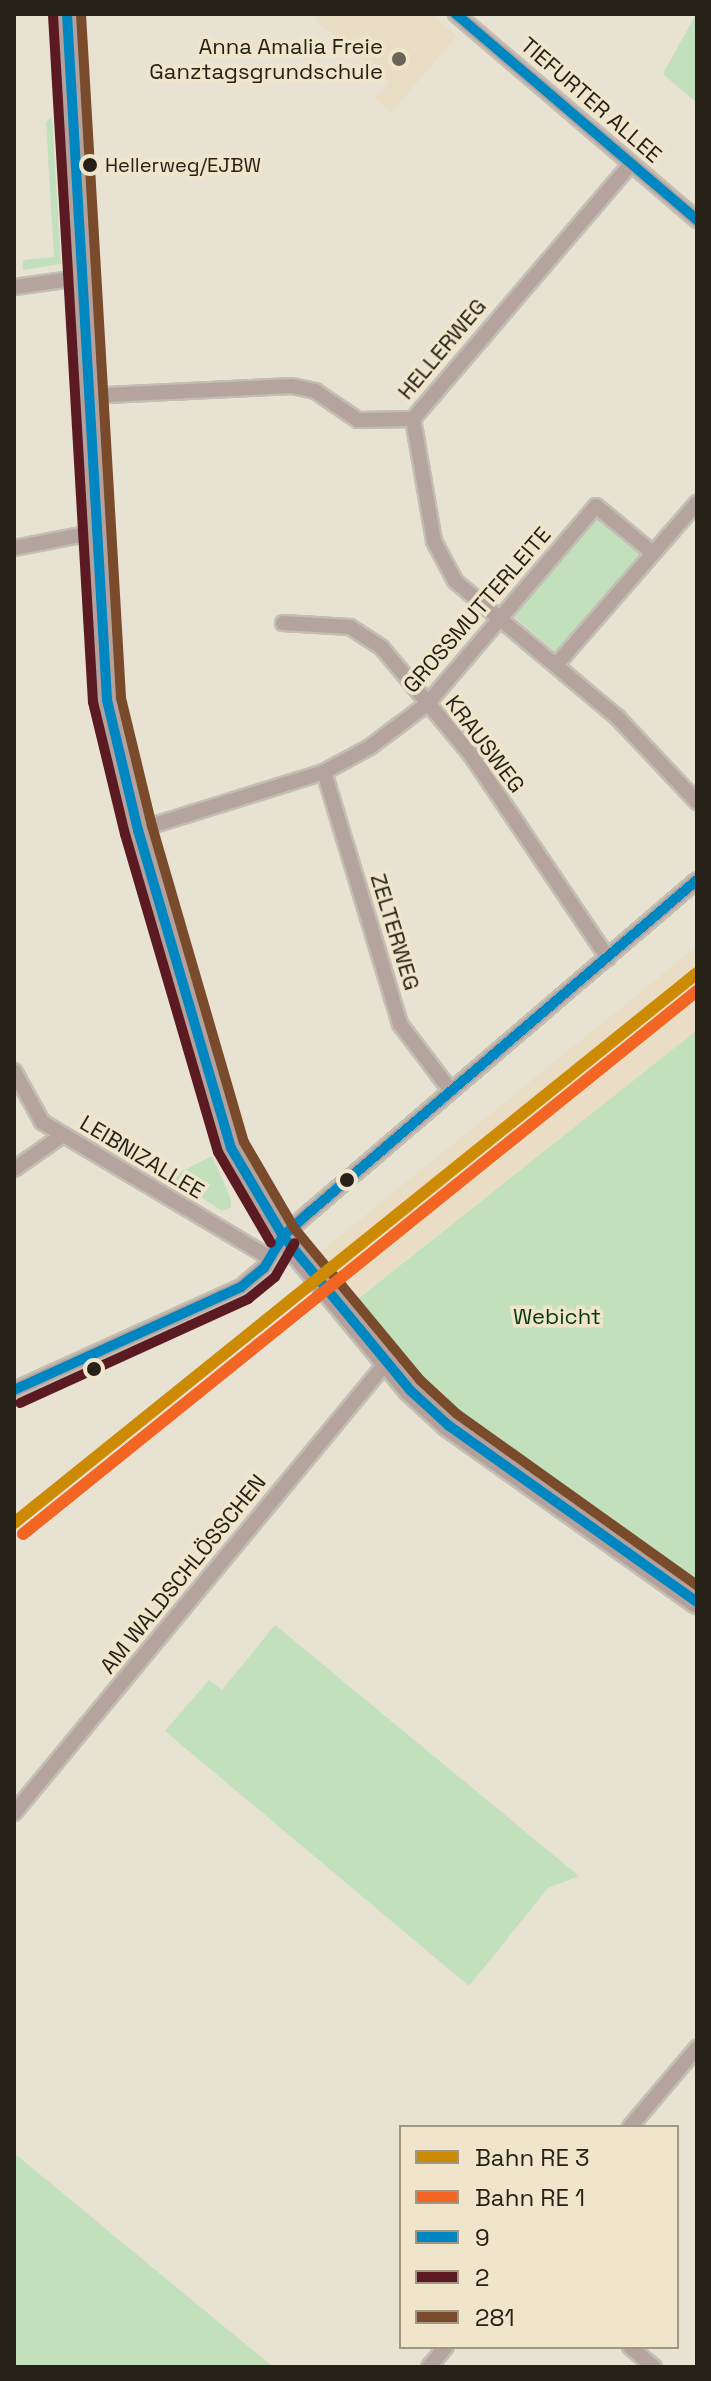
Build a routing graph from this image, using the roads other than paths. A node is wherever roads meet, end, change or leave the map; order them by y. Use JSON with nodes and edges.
{"nodes":[{"id":1,"x":67,"y":14,"type":"edge"},
{"id":2,"x":456,"y":14,"type":"edge"},
{"id":3,"x":631,"y":164,"type":"junction"},
{"id":4,"x":697,"y":220,"type":"edge"},
{"id":5,"x":79,"y":278,"type":"junction"},
{"id":6,"x":14,"y":287,"type":"edge"},
{"id":7,"x":87,"y":396,"type":"junction"},
{"id":8,"x":413,"y":419,"type":"junction"},
{"id":9,"x":697,"y":503,"type":"edge"},
{"id":10,"x":96,"y":532,"type":"junction"},
{"id":11,"x":14,"y":548,"type":"edge"},
{"id":12,"x":653,"y":553,"type":"junction"},
{"id":13,"x":501,"y":619,"type":"junction"},
{"id":14,"x":283,"y":623,"type":"dead end"},
{"id":15,"x":556,"y":665,"type":"junction"},
{"id":16,"x":427,"y":704,"type":"junction"},
{"id":17,"x":324,"y":772,"type":"junction"},
{"id":18,"x":697,"y":802,"type":"edge"},
{"id":19,"x":138,"y":830,"type":"junction"},
{"id":20,"x":697,"y":880,"type":"edge"},
{"id":21,"x":608,"y":958,"type":"junction"},
{"id":22,"x":14,"y":1071,"type":"edge"},
{"id":23,"x":451,"y":1091,"type":"junction"},
{"id":24,"x":63,"y":1135,"type":"junction"},
{"id":25,"x":14,"y":1169,"type":"edge"},
{"id":26,"x":283,"y":1236,"type":"junction"},
{"id":27,"x":270,"y":1258,"type":"junction"},
{"id":28,"x":386,"y":1363,"type":"junction"},
{"id":29,"x":14,"y":1390,"type":"edge"},
{"id":30,"x":697,"y":1602,"type":"edge"},
{"id":31,"x":14,"y":1813,"type":"edge"},
{"id":32,"x":697,"y":2048,"type":"edge"},
{"id":33,"x":632,"y":2125,"type":"edge"},
{"id":34,"x":632,"y":2349,"type":"edge"},
{"id":35,"x":654,"y":2367,"type":"edge"}],
"edges":[{"from":1,"to":5,"type":"main road"},
{"from":2,"to":3,"type":"street","name":"TIEFURTER ALLEE"},
{"from":3,"to":4,"type":"street","name":"TIEFURTER ALLEE"},
{"from":3,"to":8,"type":"street","name":"HELLERWEG"},
{"from":5,"to":6,"type":"street"},
{"from":5,"to":7,"type":"main road"},
{"from":7,"to":8,"type":"street","name":"HELLERWEG"},
{"from":7,"to":10,"type":"main road"},
{"from":8,"to":13,"type":"street"},
{"from":9,"to":12,"type":"street"},
{"from":10,"to":11,"type":"street"},
{"from":10,"to":19,"type":"main road"},
{"from":12,"to":13,"type":"street","name":"GROSSMUTTERLEITE"},
{"from":12,"to":15,"type":"street"},
{"from":13,"to":15,"type":"street"},
{"from":13,"to":16,"type":"street","name":"GROSSMUTTERLEITE"},
{"from":14,"to":16,"type":"street","name":"KRAUSWEG"},
{"from":15,"to":18,"type":"street"},
{"from":16,"to":17,"type":"street","name":"GROSSMUTTERLEITE"},
{"from":16,"to":21,"type":"street","name":"KRAUSWEG"},
{"from":17,"to":19,"type":"street","name":"GROSSMUTTERLEITE"},
{"from":17,"to":23,"type":"street","name":"ZELTERWEG"},
{"from":19,"to":26,"type":"main road"},
{"from":20,"to":21,"type":"street"},
{"from":21,"to":23,"type":"street"},
{"from":22,"to":24,"type":"street","name":"LEIBNIZALLEE"},
{"from":23,"to":26,"type":"street"},
{"from":24,"to":25,"type":"street"},
{"from":24,"to":27,"type":"street","name":"LEIBNIZALLEE"},
{"from":26,"to":27,"type":"street"},
{"from":26,"to":28,"type":"main road"},
{"from":27,"to":29,"type":"street"},
{"from":28,"to":30,"type":"main road"},
{"from":28,"to":31,"type":"street","name":"AM WALDSCHLÖSSCHEN"},
{"from":32,"to":33,"type":"street"},
{"from":34,"to":35,"type":"street"}]}
